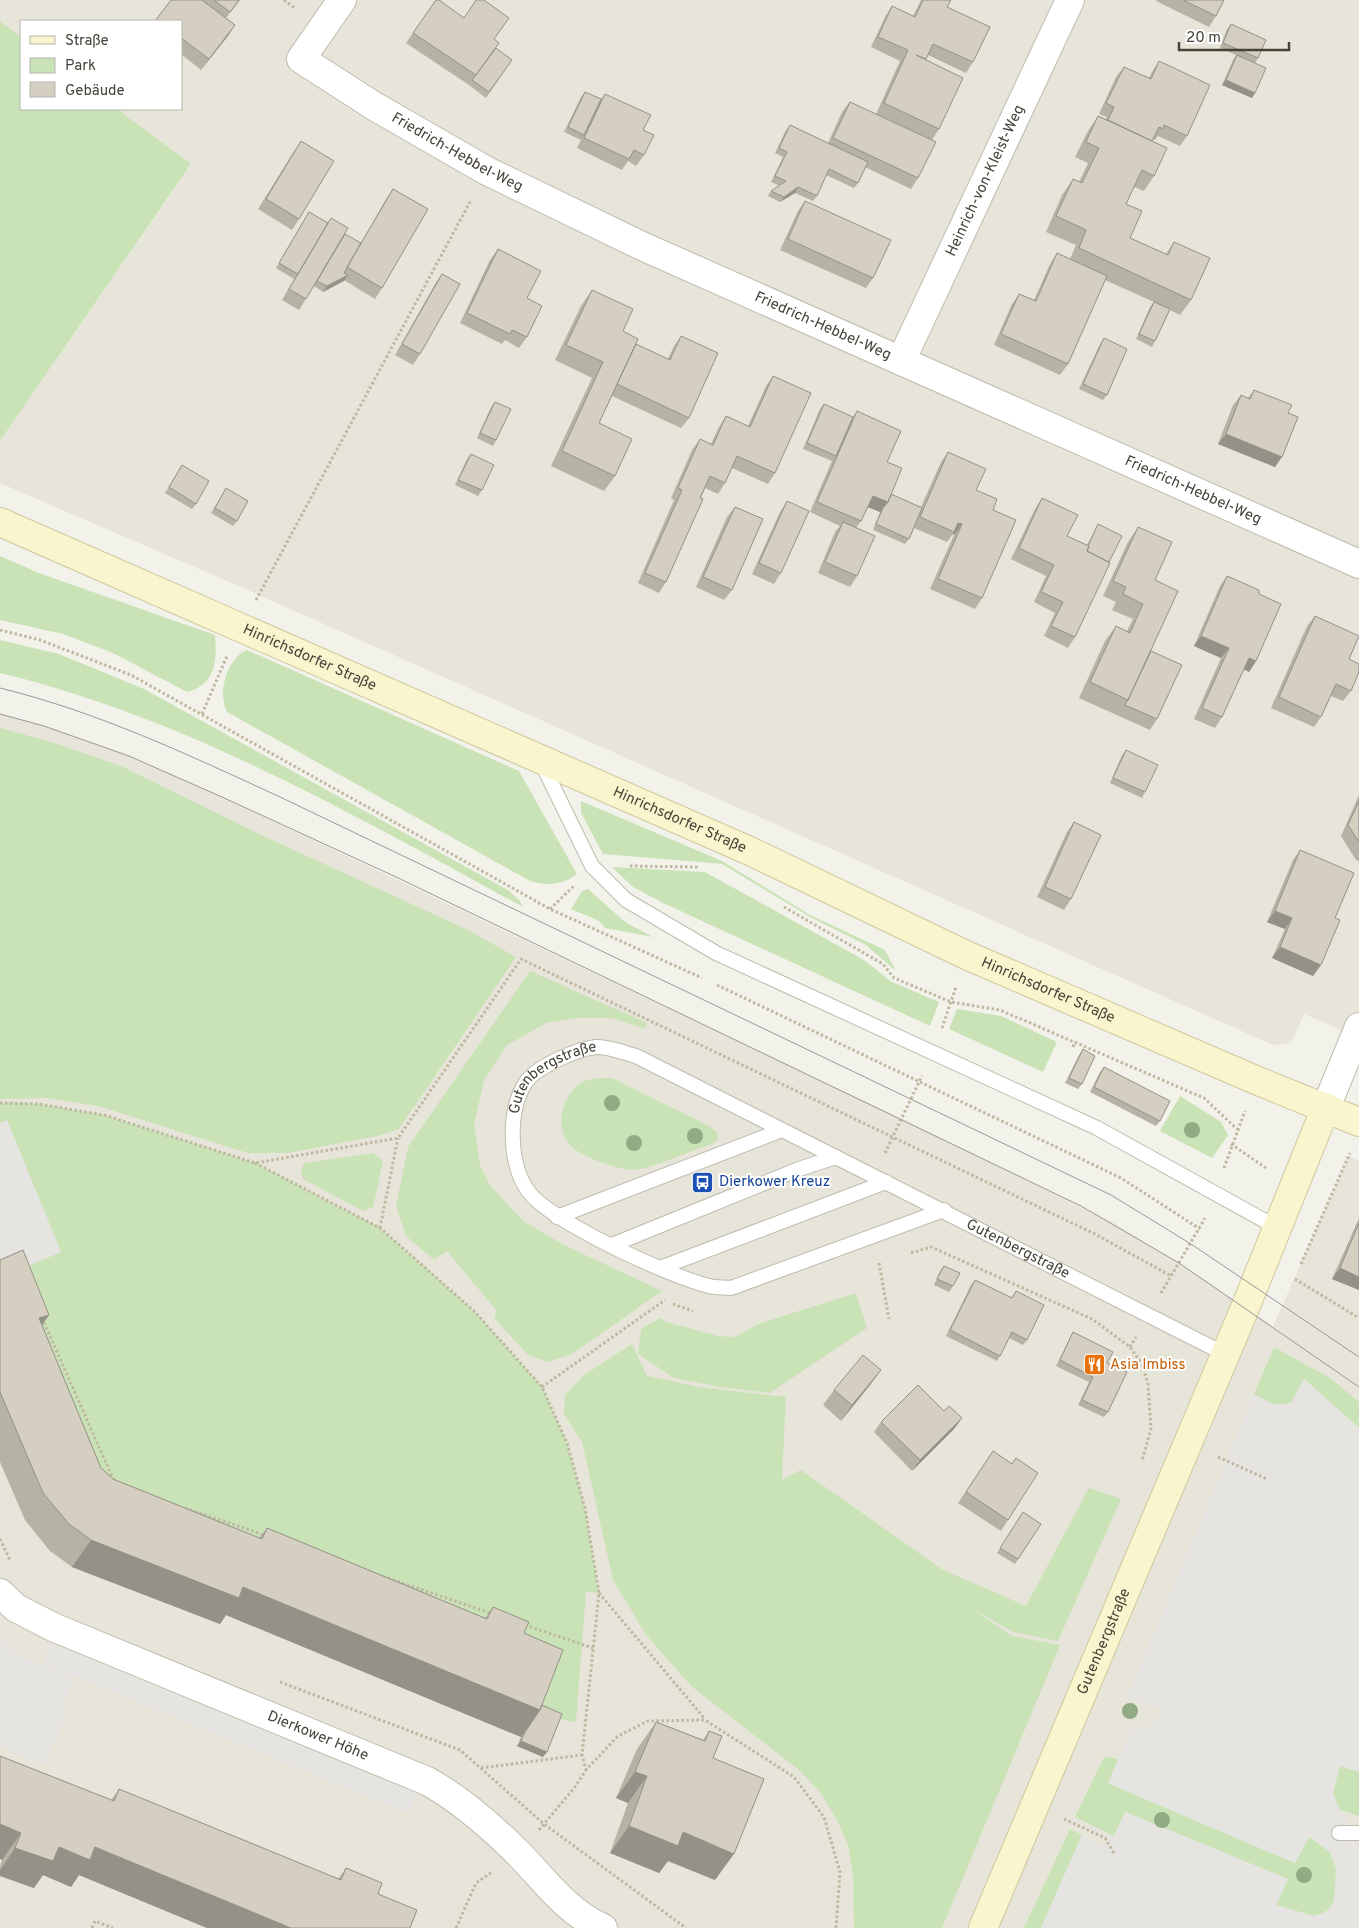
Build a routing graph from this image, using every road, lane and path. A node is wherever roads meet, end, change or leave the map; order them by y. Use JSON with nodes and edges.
{"nodes":[{"id":1,"x":342,"y":0,"type":"edge"},
{"id":2,"x":1070,"y":0,"type":"edge"},
{"id":3,"x":486,"y":171,"type":"junction"},
{"id":4,"x":902,"y":361,"type":"junction"},
{"id":5,"x":0,"y":522,"type":"edge"},
{"id":6,"x":1359,"y":564,"type":"edge"},
{"id":7,"x":255,"y":601,"type":"dead end"},
{"id":8,"x":0,"y":630,"type":"edge"},
{"id":9,"x":227,"y":655,"type":"dead end"},
{"id":10,"x":202,"y":714,"type":"junction"},
{"id":11,"x":539,"y":759,"type":"junction"},
{"id":12,"x":776,"y":901,"type":"dead end"},
{"id":13,"x":704,"y":979,"type":"dead end"},
{"id":14,"x":712,"y":983,"type":"dead end"},
{"id":15,"x":1359,"y":1027,"type":"edge"},
{"id":16,"x":1075,"y":1042,"type":"junction"},
{"id":17,"x":1073,"y":1047,"type":"dead end"},
{"id":18,"x":0,"y":1103,"type":"edge"},
{"id":19,"x":1326,"y":1107,"type":"junction"},
{"id":20,"x":1359,"y":1122,"type":"edge"},
{"id":21,"x":1237,"y":1129,"type":"dead end"},
{"id":22,"x":782,"y":1130,"type":"junction"},
{"id":23,"x":398,"y":1138,"type":"junction"},
{"id":24,"x":1231,"y":1144,"type":"dead end"},
{"id":25,"x":1352,"y":1148,"type":"dead end"},
{"id":26,"x":836,"y":1157,"type":"junction"},
{"id":27,"x":255,"y":1163,"type":"junction"},
{"id":28,"x":886,"y":1182,"type":"junction"},
{"id":29,"x":1216,"y":1195,"type":"junction"},
{"id":30,"x":944,"y":1210,"type":"junction"},
{"id":31,"x":557,"y":1217,"type":"junction"},
{"id":32,"x":1276,"y":1227,"type":"junction"},
{"id":33,"x":380,"y":1228,"type":"junction"},
{"id":34,"x":1200,"y":1229,"type":"junction"},
{"id":35,"x":612,"y":1245,"type":"junction"},
{"id":36,"x":906,"y":1254,"type":"dead end"},
{"id":37,"x":888,"y":1260,"type":"dead end"},
{"id":38,"x":879,"y":1263,"type":"junction"},
{"id":39,"x":869,"y":1266,"type":"dead end"},
{"id":40,"x":660,"y":1268,"type":"junction"},
{"id":41,"x":1171,"y":1276,"type":"junction"},
{"id":42,"x":697,"y":1312,"type":"dead end"},
{"id":43,"x":40,"y":1314,"type":"edge"},
{"id":44,"x":1149,"y":1315,"type":"junction"},
{"id":45,"x":1359,"y":1318,"type":"edge"},
{"id":46,"x":889,"y":1319,"type":"dead end"},
{"id":47,"x":1130,"y":1347,"type":"junction"},
{"id":48,"x":1225,"y":1354,"type":"junction"},
{"id":49,"x":542,"y":1387,"type":"junction"},
{"id":50,"x":1151,"y":1429,"type":"dead end"},
{"id":51,"x":1220,"y":1458,"type":"dead end"},
{"id":52,"x":1267,"y":1479,"type":"dead end"},
{"id":53,"x":116,"y":1485,"type":"edge"},
{"id":54,"x":182,"y":1507,"type":"edge"},
{"id":55,"x":266,"y":1536,"type":"edge"},
{"id":56,"x":387,"y":1578,"type":"edge"},
{"id":57,"x":0,"y":1593,"type":"edge"},
{"id":58,"x":598,"y":1593,"type":"junction"},
{"id":59,"x":500,"y":1616,"type":"edge"},
{"id":60,"x":518,"y":1623,"type":"edge"},
{"id":61,"x":593,"y":1648,"type":"junction"},
{"id":62,"x":705,"y":1720,"type":"junction"},
{"id":63,"x":582,"y":1755,"type":"junction"},
{"id":64,"x":481,"y":1768,"type":"dead end"},
{"id":65,"x":586,"y":1770,"type":"junction"},
{"id":66,"x":1061,"y":1818,"type":"dead end"},
{"id":67,"x":1359,"y":1832,"type":"edge"},
{"id":68,"x":1339,"y":1834,"type":"dead end"},
{"id":69,"x":518,"y":1854,"type":"junction"},
{"id":70,"x":1115,"y":1855,"type":"dead end"},
{"id":71,"x":92,"y":1928,"type":"edge"},
{"id":72,"x":113,"y":1928,"type":"edge"},
{"id":73,"x":456,"y":1928,"type":"edge"},
{"id":74,"x":603,"y":1928,"type":"edge"},
{"id":75,"x":836,"y":1928,"type":"edge"},
{"id":76,"x":983,"y":1928,"type":"edge"}],
"edges":[{"from":1,"to":3,"type":"street","name":"Friedrich-Hebbel-Weg"},
{"from":2,"to":4,"type":"street","name":"Heinrich-von-Kleist-Weg"},
{"from":3,"to":4,"type":"street","name":"Friedrich-Hebbel-Weg"},
{"from":3,"to":7,"type":"path"},
{"from":4,"to":6,"type":"street","name":"Friedrich-Hebbel-Weg"},
{"from":5,"to":11,"type":"street","name":"Hinrichsdorfer Straße"},
{"from":8,"to":10,"type":"path"},
{"from":9,"to":10,"type":"path"},
{"from":10,"to":13,"type":"path"},
{"from":11,"to":19,"type":"street","name":"Hinrichsdorfer Straße"},
{"from":11,"to":29,"type":"lane"},
{"from":12,"to":16,"type":"path"},
{"from":14,"to":34,"type":"path"},
{"from":15,"to":19,"type":"street"},
{"from":16,"to":17,"type":"path"},
{"from":16,"to":21,"type":"path"},
{"from":18,"to":27,"type":"path"},
{"from":19,"to":20,"type":"street","name":"Hinrichsdorfer Straße"},
{"from":19,"to":32,"type":"street","name":"Gutenbergstraße"},
{"from":22,"to":26,"type":"lane","name":"Gutenbergstraße"},
{"from":22,"to":31,"type":"lane"},
{"from":22,"to":31,"type":"lane","name":"Gutenbergstraße"},
{"from":23,"to":27,"type":"path"},
{"from":23,"to":33,"type":"path"},
{"from":23,"to":41,"type":"path"},
{"from":24,"to":29,"type":"path"},
{"from":25,"to":45,"type":"path"},
{"from":26,"to":28,"type":"lane","name":"Gutenbergstraße"},
{"from":26,"to":35,"type":"lane"},
{"from":27,"to":33,"type":"path"},
{"from":28,"to":30,"type":"lane","name":"Gutenbergstraße"},
{"from":28,"to":40,"type":"lane"},
{"from":29,"to":32,"type":"lane"},
{"from":29,"to":34,"type":"path"},
{"from":30,"to":40,"type":"lane","name":"Gutenbergstraße"},
{"from":30,"to":44,"type":"lane","name":"Gutenbergstraße"},
{"from":31,"to":35,"type":"lane","name":"Gutenbergstraße"},
{"from":32,"to":48,"type":"street","name":"Gutenbergstraße"},
{"from":33,"to":49,"type":"path"},
{"from":34,"to":41,"type":"path"},
{"from":35,"to":40,"type":"lane","name":"Gutenbergstraße"},
{"from":36,"to":47,"type":"path"},
{"from":37,"to":38,"type":"path"},
{"from":38,"to":39,"type":"path"},
{"from":38,"to":46,"type":"path"},
{"from":41,"to":44,"type":"path"},
{"from":42,"to":49,"type":"path"},
{"from":43,"to":53,"type":"path"},
{"from":44,"to":47,"type":"path"},
{"from":44,"to":48,"type":"lane","name":"Gutenbergstraße"},
{"from":47,"to":50,"type":"path"},
{"from":48,"to":76,"type":"street","name":"Gutenbergstraße"},
{"from":49,"to":58,"type":"path"},
{"from":51,"to":52,"type":"path"},
{"from":54,"to":55,"type":"path"},
{"from":56,"to":59,"type":"path"},
{"from":57,"to":69,"type":"street","name":"Dierkower Höhe"},
{"from":58,"to":61,"type":"path"},
{"from":58,"to":62,"type":"path"},
{"from":60,"to":61,"type":"path"},
{"from":61,"to":63,"type":"path"},
{"from":62,"to":65,"type":"path"},
{"from":62,"to":75,"type":"path"},
{"from":63,"to":64,"type":"path"},
{"from":63,"to":65,"type":"path"},
{"from":65,"to":69,"type":"path"},
{"from":66,"to":70,"type":"path"},
{"from":67,"to":68,"type":"lane"},
{"from":69,"to":73,"type":"path"},
{"from":69,"to":74,"type":"street","name":"Dierkower Höhe"},
{"from":71,"to":72,"type":"path"}]}
